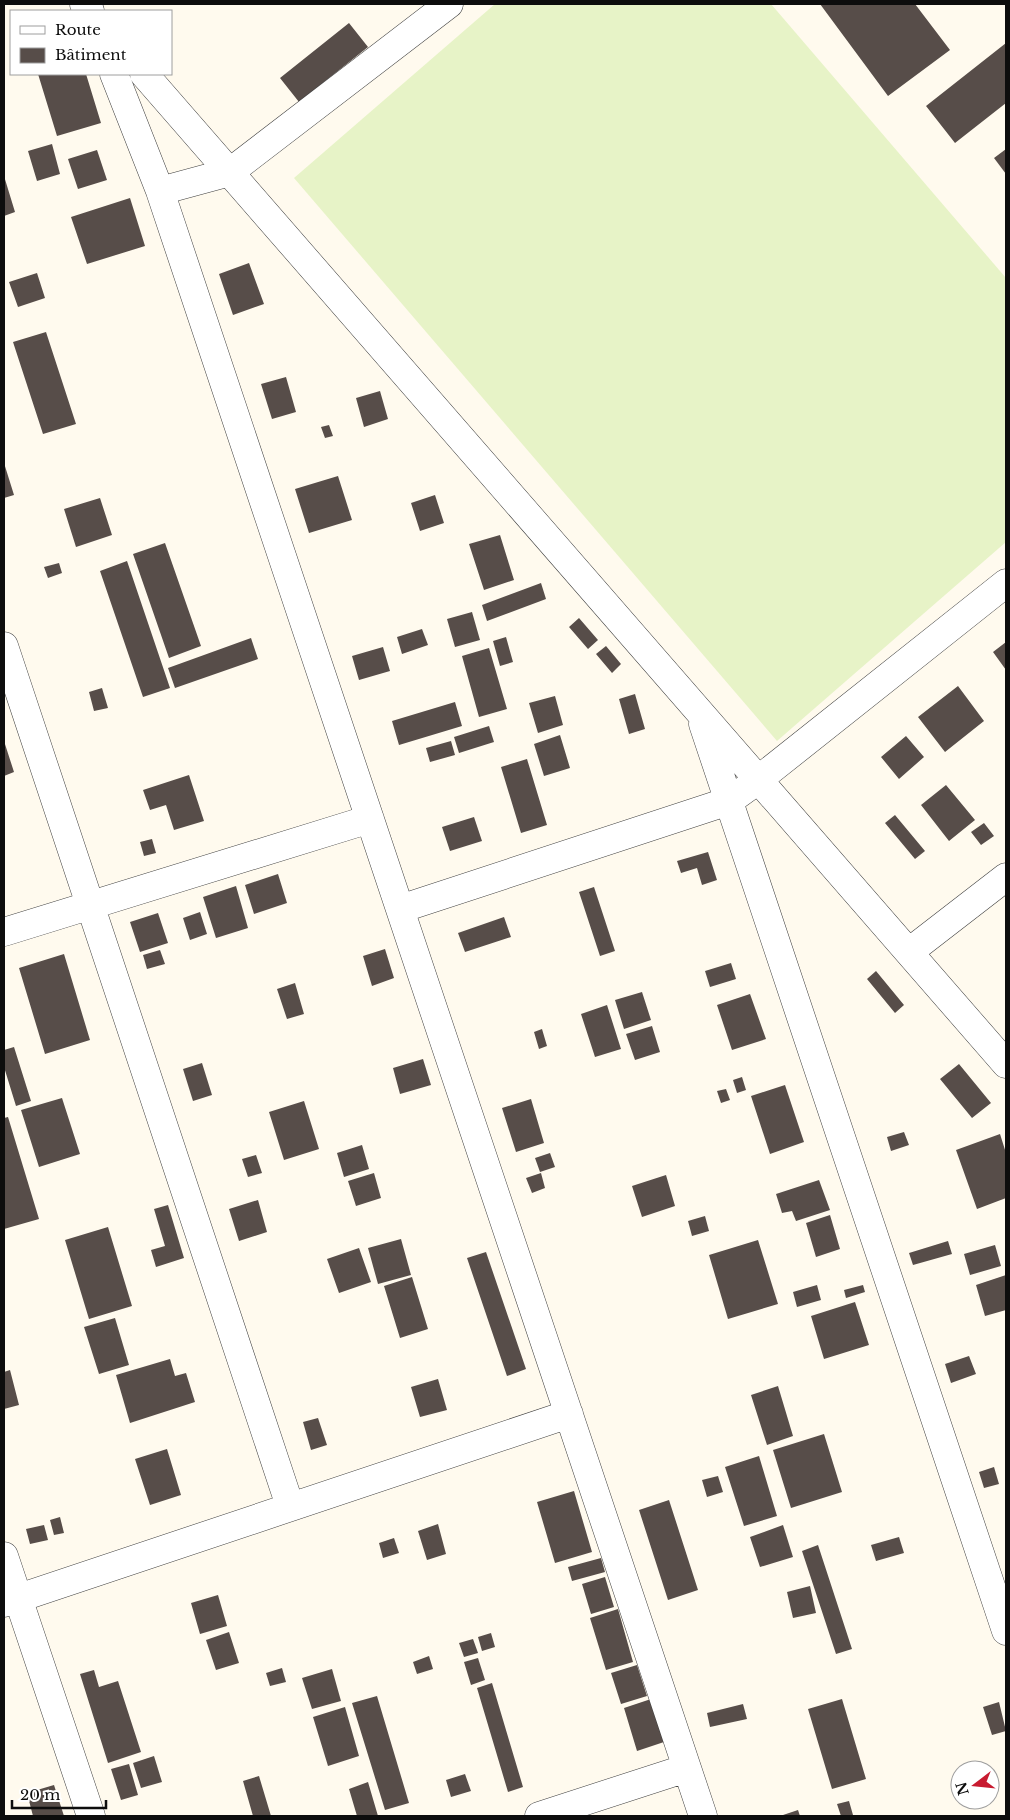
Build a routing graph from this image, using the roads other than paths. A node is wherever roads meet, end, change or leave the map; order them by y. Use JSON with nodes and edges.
{"nodes":[{"id":1,"x":449,"y":4,"type":"edge"},
{"id":2,"x":114,"y":75,"type":"edge"},
{"id":3,"x":145,"y":75,"type":"edge"},
{"id":4,"x":230,"y":172,"type":"junction"},
{"id":5,"x":160,"y":191,"type":"junction"},
{"id":6,"x":1006,"y":583,"type":"edge"},
{"id":7,"x":4,"y":646,"type":"edge"},
{"id":8,"x":698,"y":710,"type":"junction"},
{"id":9,"x":758,"y":780,"type":"junction"},
{"id":10,"x":728,"y":801,"type":"junction"},
{"id":11,"x":370,"y":819,"type":"junction"},
{"id":12,"x":1006,"y":877,"type":"edge"},
{"id":13,"x":90,"y":906,"type":"junction"},
{"id":14,"x":400,"y":909,"type":"junction"},
{"id":15,"x":4,"y":932,"type":"edge"},
{"id":16,"x":909,"y":952,"type":"junction"},
{"id":17,"x":1006,"y":1064,"type":"edge"},
{"id":18,"x":569,"y":1414,"type":"junction"},
{"id":19,"x":290,"y":1506,"type":"junction"},
{"id":20,"x":4,"y":1556,"type":"edge"},
{"id":21,"x":11,"y":1600,"type":"edge"},
{"id":22,"x":1006,"y":1631,"type":"edge"},
{"id":23,"x":687,"y":1768,"type":"junction"},
{"id":24,"x":91,"y":1816,"type":"edge"},
{"id":25,"x":539,"y":1816,"type":"edge"},
{"id":26,"x":703,"y":1816,"type":"edge"}],
"edges":[{"from":1,"to":4,"type":"street"},
{"from":2,"to":5,"type":"street"},
{"from":3,"to":4,"type":"street"},
{"from":4,"to":5,"type":"street"},
{"from":4,"to":8,"type":"street"},
{"from":5,"to":11,"type":"street"},
{"from":6,"to":9,"type":"street"},
{"from":7,"to":13,"type":"street"},
{"from":8,"to":9,"type":"street"},
{"from":8,"to":10,"type":"street"},
{"from":9,"to":10,"type":"street"},
{"from":9,"to":16,"type":"street"},
{"from":10,"to":14,"type":"street"},
{"from":10,"to":22,"type":"street"},
{"from":11,"to":13,"type":"street"},
{"from":11,"to":14,"type":"street"},
{"from":12,"to":16,"type":"street"},
{"from":13,"to":15,"type":"street"},
{"from":13,"to":19,"type":"street"},
{"from":14,"to":18,"type":"street"},
{"from":16,"to":17,"type":"street"},
{"from":18,"to":19,"type":"street"},
{"from":18,"to":23,"type":"street"},
{"from":19,"to":21,"type":"street"},
{"from":20,"to":21,"type":"street"},
{"from":21,"to":24,"type":"street"},
{"from":23,"to":25,"type":"street"},
{"from":23,"to":26,"type":"street"}]}
